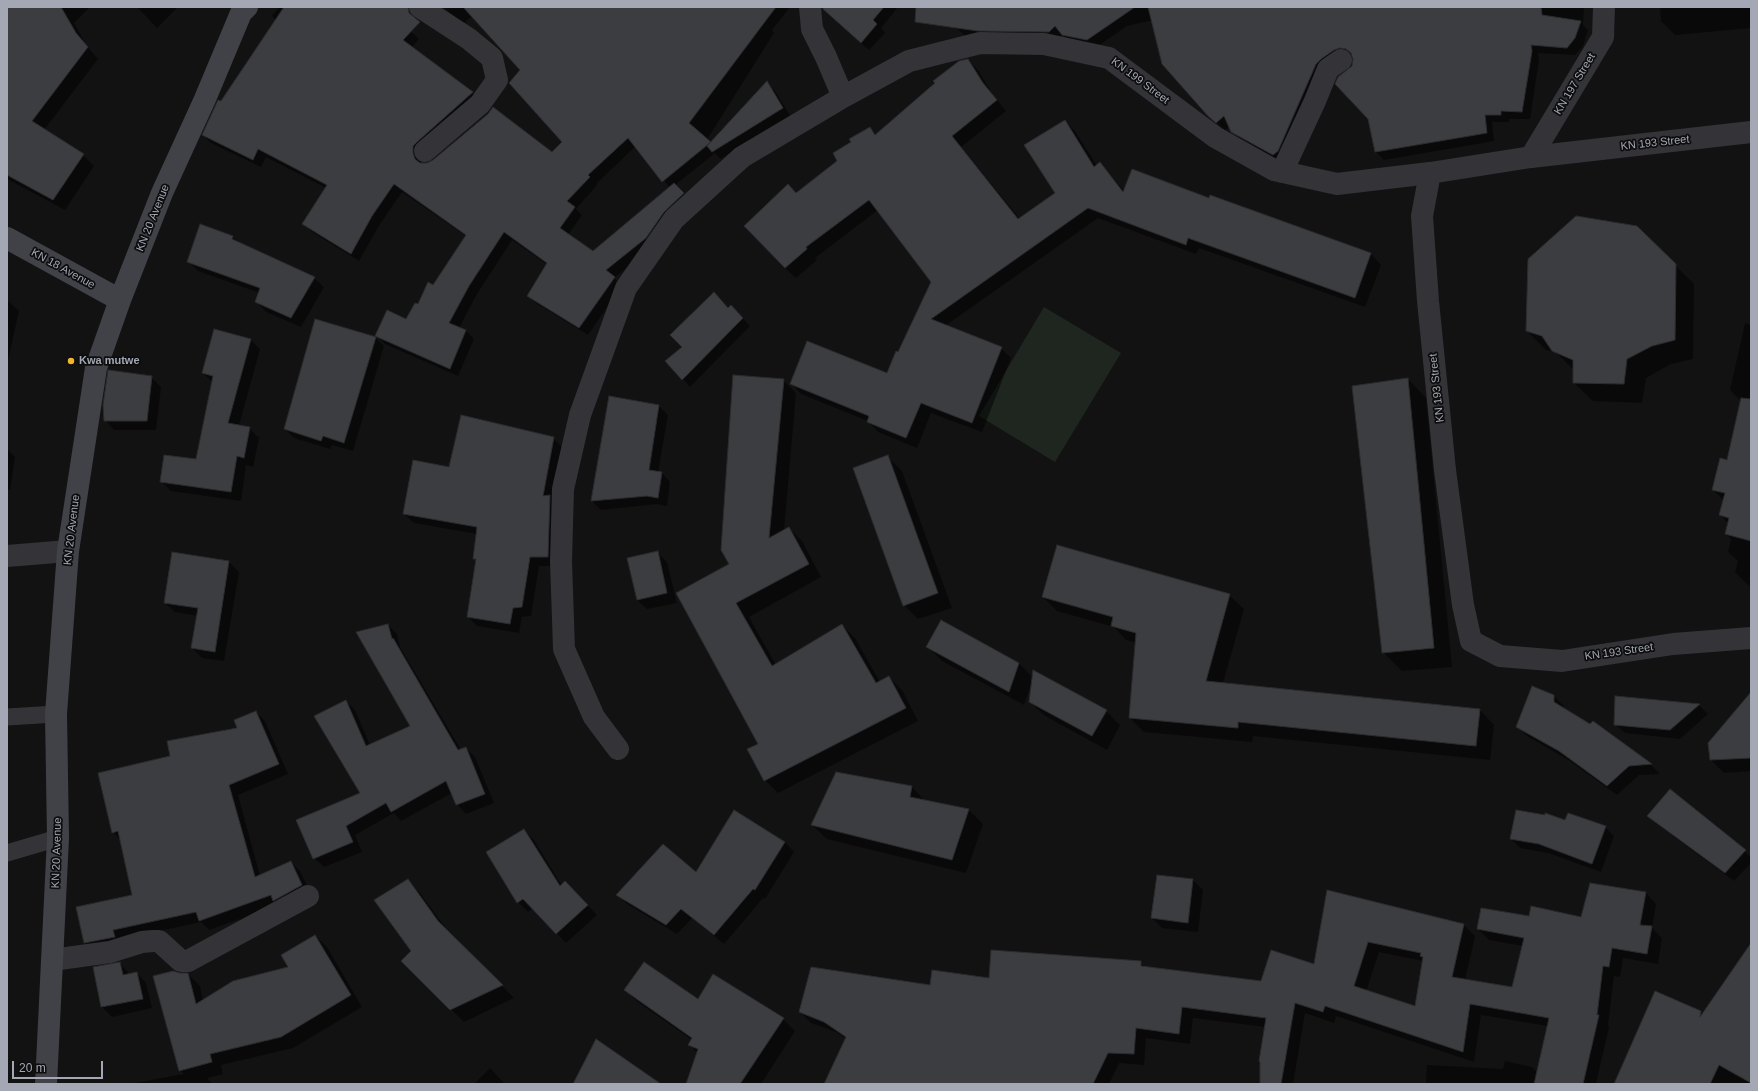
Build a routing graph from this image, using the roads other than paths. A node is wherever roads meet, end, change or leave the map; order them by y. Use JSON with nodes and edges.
{"nodes":[{"id":1,"x":247,"y":7,"type":"edge"},
{"id":2,"x":420,"y":7,"type":"edge"},
{"id":3,"x":810,"y":7,"type":"edge"},
{"id":4,"x":1604,"y":7,"type":"edge"},
{"id":5,"x":1341,"y":60,"type":"dead end"},
{"id":6,"x":843,"y":97,"type":"junction"},
{"id":7,"x":1751,"y":132,"type":"edge"},
{"id":8,"x":426,"y":151,"type":"dead end"},
{"id":9,"x":1530,"y":156,"type":"junction"},
{"id":10,"x":1282,"y":172,"type":"junction"},
{"id":11,"x":1430,"y":173,"type":"junction"},
{"id":12,"x":7,"y":238,"type":"edge"},
{"id":13,"x":120,"y":300,"type":"junction"},
{"id":14,"x":68,"y":551,"type":"junction"},
{"id":15,"x":7,"y":556,"type":"edge"},
{"id":16,"x":1751,"y":638,"type":"edge"},
{"id":17,"x":56,"y":714,"type":"junction"},
{"id":18,"x":7,"y":717,"type":"edge"},
{"id":19,"x":618,"y":749,"type":"dead end"},
{"id":20,"x":58,"y":838,"type":"junction"},
{"id":21,"x":7,"y":853,"type":"edge"},
{"id":22,"x":308,"y":896,"type":"dead end"},
{"id":23,"x":52,"y":960,"type":"junction"},
{"id":24,"x":46,"y":1084,"type":"edge"}],
"edges":[{"from":1,"to":13,"type":"main road","name":"KN 20 Avenue"},
{"from":2,"to":8,"type":"street"},
{"from":3,"to":6,"type":"street"},
{"from":4,"to":9,"type":"street","name":"KN 197 Street"},
{"from":5,"to":10,"type":"street"},
{"from":6,"to":10,"type":"street","name":"KN 199 Street"},
{"from":6,"to":19,"type":"street","name":"KN 199 Street"},
{"from":7,"to":9,"type":"street","name":"KN 193 Street"},
{"from":9,"to":11,"type":"street","name":"KN 193 Street"},
{"from":10,"to":11,"type":"street","name":"KN 199 Street"},
{"from":11,"to":16,"type":"street","name":"KN 193 Street"},
{"from":12,"to":13,"type":"main road","name":"KN 18 Avenue"},
{"from":13,"to":14,"type":"main road","name":"KN 20 Avenue"},
{"from":14,"to":15,"type":"street"},
{"from":14,"to":17,"type":"main road","name":"KN 20 Avenue"},
{"from":17,"to":18,"type":"lane"},
{"from":17,"to":20,"type":"main road","name":"KN 20 Avenue"},
{"from":20,"to":21,"type":"lane"},
{"from":20,"to":23,"type":"main road","name":"KN 20 Avenue"},
{"from":22,"to":23,"type":"street"},
{"from":23,"to":24,"type":"main road","name":"KN 20 Avenue"}]}
